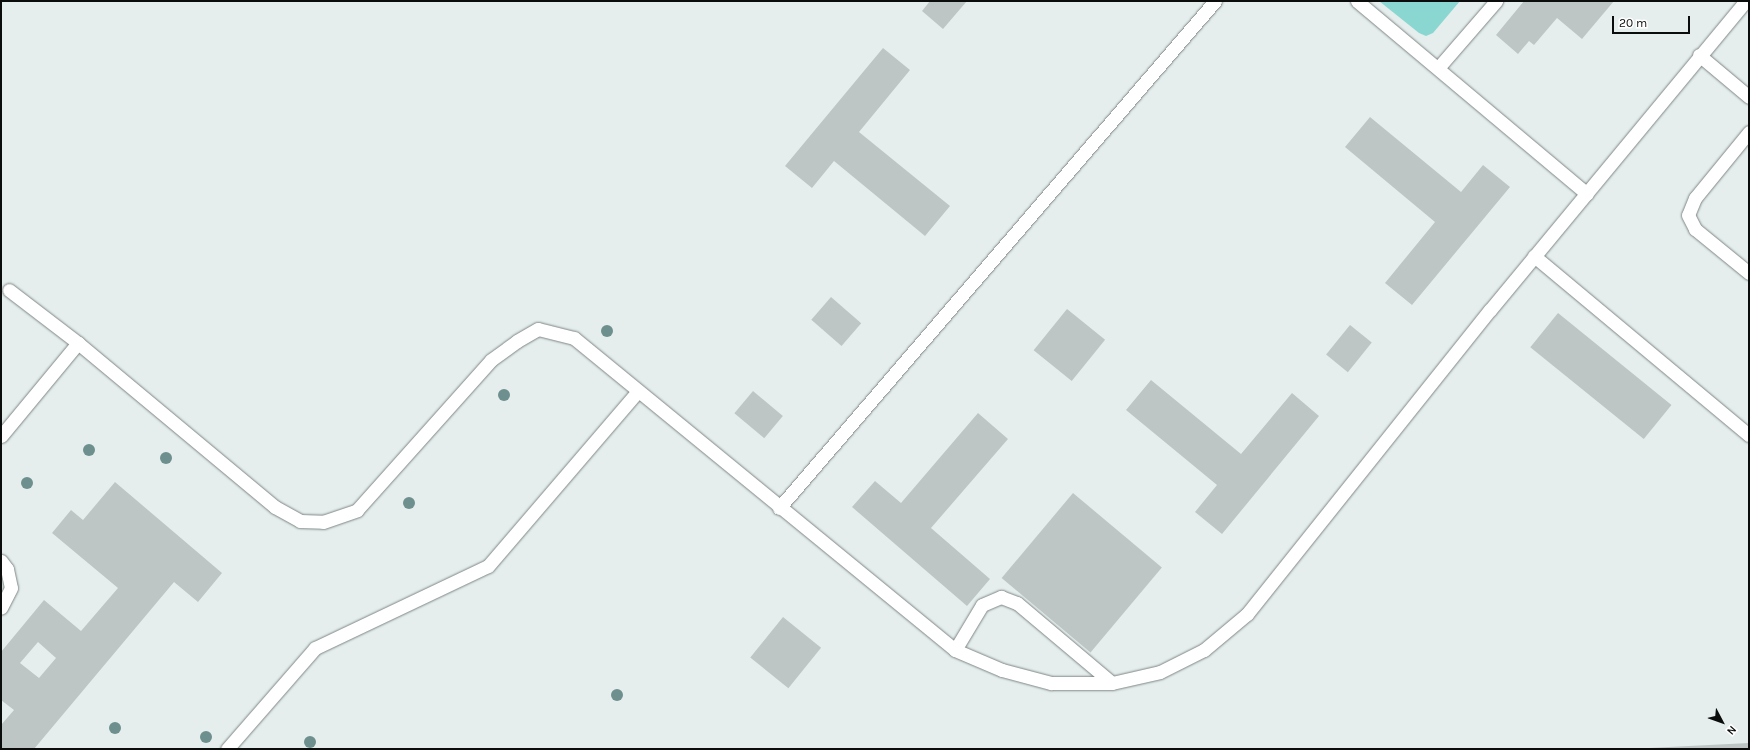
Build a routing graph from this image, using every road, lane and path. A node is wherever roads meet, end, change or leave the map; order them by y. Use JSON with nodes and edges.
{"nodes":[{"id":1,"x":1214,"y":1,"type":"edge"},
{"id":2,"x":1357,"y":1,"type":"edge"},
{"id":3,"x":1496,"y":1,"type":"edge"},
{"id":4,"x":1746,"y":1,"type":"edge"},
{"id":5,"x":1699,"y":56,"type":"junction"},
{"id":6,"x":1438,"y":68,"type":"junction"},
{"id":7,"x":1749,"y":97,"type":"edge"},
{"id":8,"x":1749,"y":132,"type":"edge"},
{"id":9,"x":1587,"y":194,"type":"junction"},
{"id":10,"x":1534,"y":256,"type":"junction"},
{"id":11,"x":1749,"y":273,"type":"edge"},
{"id":12,"x":9,"y":290,"type":"dead end"},
{"id":13,"x":78,"y":343,"type":"junction"},
{"id":14,"x":638,"y":391,"type":"junction"},
{"id":15,"x":1749,"y":435,"type":"edge"},
{"id":16,"x":1,"y":436,"type":"edge"},
{"id":17,"x":779,"y":508,"type":"junction"},
{"id":18,"x":1,"y":562,"type":"edge"},
{"id":19,"x":1,"y":608,"type":"edge"},
{"id":20,"x":955,"y":650,"type":"junction"},
{"id":21,"x":1112,"y":683,"type":"junction"},
{"id":22,"x":227,"y":749,"type":"edge"}],
"edges":[{"from":1,"to":17,"type":"lane"},
{"from":2,"to":6,"type":"lane"},
{"from":3,"to":6,"type":"lane"},
{"from":4,"to":5,"type":"lane"},
{"from":5,"to":7,"type":"lane"},
{"from":5,"to":9,"type":"lane"},
{"from":6,"to":9,"type":"lane"},
{"from":8,"to":11,"type":"lane"},
{"from":9,"to":10,"type":"lane"},
{"from":10,"to":15,"type":"lane"},
{"from":10,"to":21,"type":"lane"},
{"from":12,"to":13,"type":"lane"},
{"from":13,"to":14,"type":"lane"},
{"from":13,"to":16,"type":"lane"},
{"from":14,"to":17,"type":"lane"},
{"from":14,"to":22,"type":"lane"},
{"from":17,"to":20,"type":"lane"},
{"from":18,"to":19,"type":"lane"},
{"from":20,"to":21,"type":"lane"},
{"from":20,"to":21,"type":"lane"}]}
